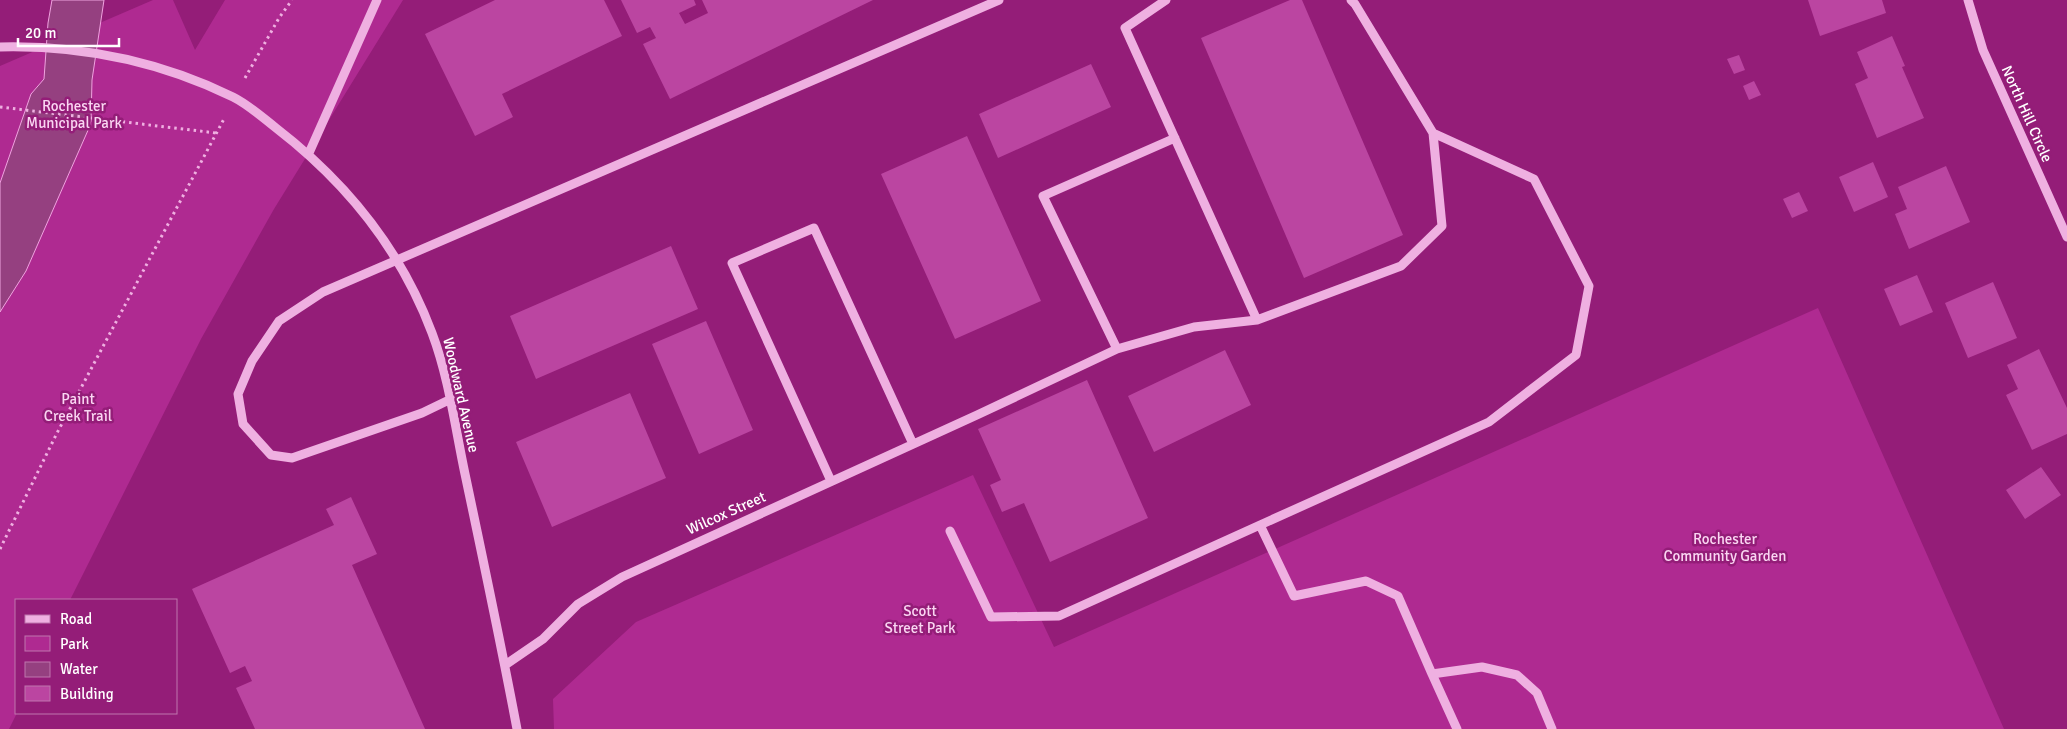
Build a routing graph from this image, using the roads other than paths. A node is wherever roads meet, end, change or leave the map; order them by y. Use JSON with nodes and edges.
{"nodes":[{"id":1,"x":377,"y":0,"type":"edge"},
{"id":2,"x":999,"y":0,"type":"edge"},
{"id":3,"x":1166,"y":0,"type":"edge"},
{"id":4,"x":1351,"y":0,"type":"edge"},
{"id":5,"x":1968,"y":0,"type":"edge"},
{"id":6,"x":0,"y":47,"type":"edge"},
{"id":7,"x":1433,"y":133,"type":"junction"},
{"id":8,"x":1175,"y":138,"type":"junction"},
{"id":9,"x":308,"y":153,"type":"junction"},
{"id":10,"x":2067,"y":238,"type":"edge"},
{"id":11,"x":398,"y":260,"type":"junction"},
{"id":12,"x":1257,"y":320,"type":"junction"},
{"id":13,"x":1117,"y":350,"type":"junction"},
{"id":14,"x":451,"y":399,"type":"junction"},
{"id":15,"x":913,"y":444,"type":"junction"},
{"id":16,"x":831,"y":481,"type":"junction"},
{"id":17,"x":1260,"y":525,"type":"junction"},
{"id":18,"x":950,"y":531,"type":"dead end"},
{"id":19,"x":505,"y":665,"type":"junction"},
{"id":20,"x":1432,"y":674,"type":"junction"},
{"id":21,"x":517,"y":729,"type":"edge"},
{"id":22,"x":1456,"y":729,"type":"edge"},
{"id":23,"x":1552,"y":729,"type":"edge"}],
"edges":[{"from":1,"to":9,"type":"street"},
{"from":2,"to":11,"type":"street"},
{"from":3,"to":8,"type":"street"},
{"from":4,"to":7,"type":"street"},
{"from":5,"to":10,"type":"street","name":"North Hill Circle"},
{"from":6,"to":9,"type":"street","name":"Woodward Avenue"},
{"from":7,"to":12,"type":"street","name":"Wilcox Street"},
{"from":7,"to":17,"type":"street"},
{"from":8,"to":12,"type":"street"},
{"from":8,"to":13,"type":"street"},
{"from":9,"to":11,"type":"street","name":"Woodward Avenue"},
{"from":11,"to":14,"type":"street","name":"Woodward Avenue"},
{"from":11,"to":14,"type":"street"},
{"from":12,"to":13,"type":"street","name":"Wilcox Street"},
{"from":13,"to":15,"type":"street","name":"Wilcox Street"},
{"from":14,"to":19,"type":"street","name":"Woodward Avenue"},
{"from":15,"to":16,"type":"street","name":"Wilcox Street"},
{"from":15,"to":16,"type":"street"},
{"from":16,"to":19,"type":"street","name":"Wilcox Street"},
{"from":17,"to":18,"type":"street"},
{"from":17,"to":20,"type":"street"},
{"from":19,"to":21,"type":"street","name":"Woodward Avenue"},
{"from":20,"to":22,"type":"street"},
{"from":20,"to":23,"type":"street"}]}
